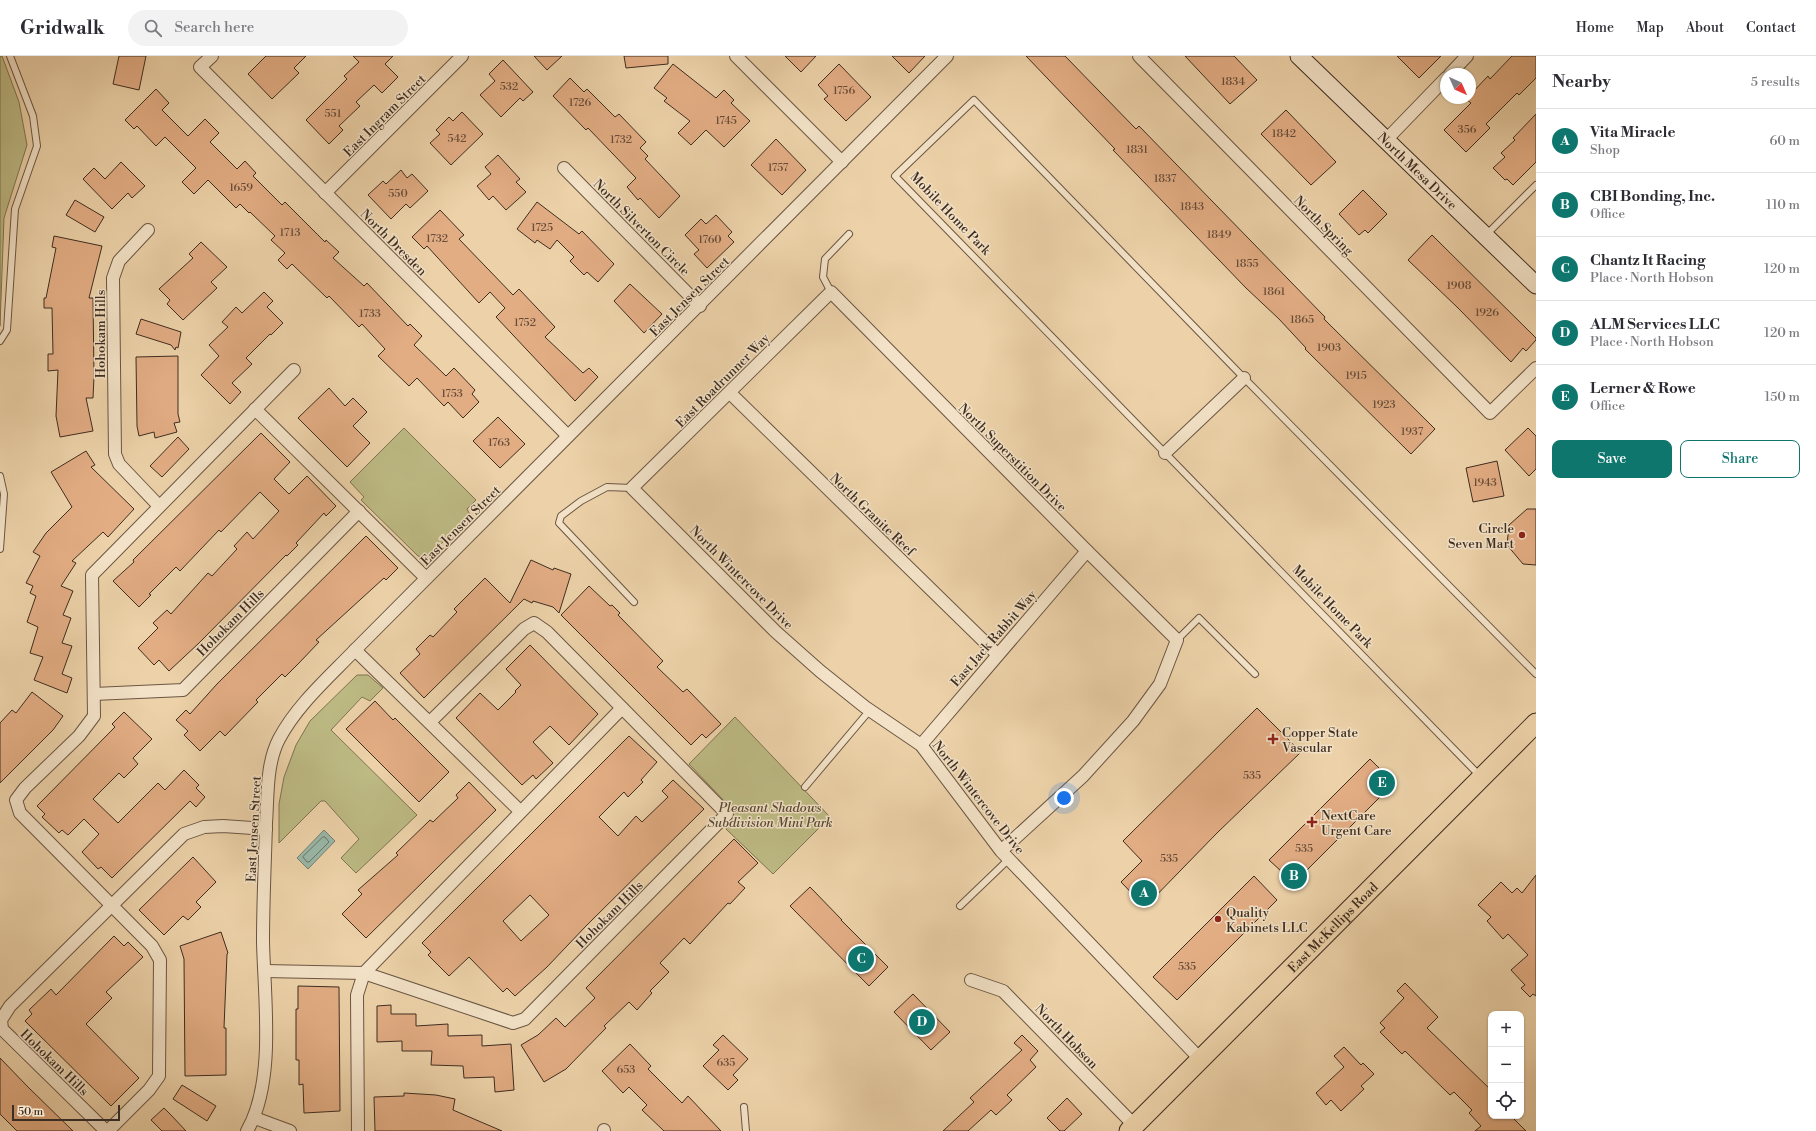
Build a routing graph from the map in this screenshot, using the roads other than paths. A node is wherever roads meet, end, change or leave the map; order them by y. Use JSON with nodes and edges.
{"nodes":[{"id":1,"x":10,"y":56,"type":"edge"},
{"id":2,"x":212,"y":56,"type":"edge"},
{"id":3,"x":462,"y":56,"type":"edge"},
{"id":4,"x":736,"y":56,"type":"edge"},
{"id":5,"x":947,"y":56,"type":"edge"},
{"id":6,"x":1139,"y":56,"type":"edge"},
{"id":7,"x":1299,"y":56,"type":"edge"},
{"id":8,"x":1467,"y":56,"type":"edge"},
{"id":9,"x":1456,"y":68,"type":"edge"},
{"id":10,"x":1440,"y":84,"type":"edge"},
{"id":11,"x":1386,"y":140,"type":"junction"},
{"id":12,"x":842,"y":162,"type":"junction"},
{"id":13,"x":564,"y":168,"type":"dead end"},
{"id":14,"x":1536,"y":185,"type":"edge"},
{"id":15,"x":325,"y":193,"type":"junction"},
{"id":16,"x":148,"y":230,"type":"dead end"},
{"id":17,"x":849,"y":234,"type":"dead end"},
{"id":18,"x":1486,"y":235,"type":"junction"},
{"id":19,"x":1536,"y":285,"type":"edge"},
{"id":20,"x":831,"y":292,"type":"junction"},
{"id":21,"x":700,"y":306,"type":"junction"},
{"id":22,"x":0,"y":341,"type":"edge"},
{"id":23,"x":1536,"y":368,"type":"edge"},
{"id":24,"x":294,"y":370,"type":"dead end"},
{"id":25,"x":1244,"y":378,"type":"junction"},
{"id":26,"x":730,"y":393,"type":"junction"},
{"id":27,"x":255,"y":409,"type":"junction"},
{"id":28,"x":568,"y":436,"type":"junction"},
{"id":29,"x":1165,"y":453,"type":"junction"},
{"id":30,"x":0,"y":476,"type":"edge"},
{"id":31,"x":632,"y":488,"type":"junction"},
{"id":32,"x":159,"y":506,"type":"junction"},
{"id":33,"x":359,"y":511,"type":"junction"},
{"id":34,"x":0,"y":549,"type":"edge"},
{"id":35,"x":1087,"y":551,"type":"junction"},
{"id":36,"x":426,"y":578,"type":"junction"},
{"id":37,"x":634,"y":602,"type":"dead end"},
{"id":38,"x":1177,"y":640,"type":"junction"},
{"id":39,"x":355,"y":650,"type":"junction"},
{"id":40,"x":997,"y":654,"type":"junction"},
{"id":41,"x":1255,"y":674,"type":"dead end"},
{"id":42,"x":1536,"y":674,"type":"edge"},
{"id":43,"x":94,"y":694,"type":"junction"},
{"id":44,"x":622,"y":708,"type":"junction"},
{"id":45,"x":870,"y":710,"type":"junction"},
{"id":46,"x":430,"y":722,"type":"junction"},
{"id":47,"x":1536,"y":723,"type":"edge"},
{"id":48,"x":920,"y":744,"type":"junction"},
{"id":49,"x":1482,"y":778,"type":"junction"},
{"id":50,"x":805,"y":787,"type":"dead end"},
{"id":51,"x":520,"y":812,"type":"junction"},
{"id":52,"x":266,"y":830,"type":"junction"},
{"id":53,"x":1005,"y":855,"type":"junction"},
{"id":54,"x":112,"y":905,"type":"junction"},
{"id":55,"x":960,"y":906,"type":"dead end"},
{"id":56,"x":264,"y":971,"type":"junction"},
{"id":57,"x":364,"y":973,"type":"junction"},
{"id":58,"x":971,"y":980,"type":"dead end"},
{"id":59,"x":1200,"y":1060,"type":"junction"},
{"id":60,"x":744,"y":1108,"type":"dead end"},
{"id":61,"x":255,"y":1118,"type":"junction"},
{"id":62,"x":1132,"y":1128,"type":"edge"},
{"id":63,"x":107,"y":1131,"type":"edge"},
{"id":64,"x":247,"y":1131,"type":"edge"},
{"id":65,"x":290,"y":1131,"type":"edge"},
{"id":66,"x":358,"y":1131,"type":"edge"},
{"id":67,"x":746,"y":1131,"type":"edge"}],
"edges":[{"from":1,"to":22,"type":"lane"},
{"from":2,"to":15,"type":"street","name":"North Dresden"},
{"from":3,"to":15,"type":"street","name":"East Ingram Street"},
{"from":4,"to":12,"type":"street"},
{"from":5,"to":12,"type":"street","name":"East Jensen Street"},
{"from":6,"to":23,"type":"street","name":"North Spring"},
{"from":7,"to":11,"type":"main road","name":"North Mesa Drive"},
{"from":8,"to":9,"type":"street"},
{"from":10,"to":11,"type":"street"},
{"from":11,"to":18,"type":"main road","name":"North Mesa Drive"},
{"from":12,"to":21,"type":"street","name":"East Jensen Street"},
{"from":13,"to":21,"type":"street","name":"North Silverton Circle"},
{"from":14,"to":18,"type":"lane"},
{"from":15,"to":28,"type":"street","name":"North Dresden"},
{"from":16,"to":32,"type":"street","name":"Hohokam Hills"},
{"from":17,"to":20,"type":"lane"},
{"from":18,"to":19,"type":"main road","name":"North Mesa Drive"},
{"from":20,"to":26,"type":"street","name":"East Roadrunner Way"},
{"from":20,"to":35,"type":"street","name":"North Superstition Drive"},
{"from":21,"to":28,"type":"street","name":"East Jensen Street"},
{"from":24,"to":27,"type":"street","name":"Hohokam Hills"},
{"from":25,"to":29,"type":"street"},
{"from":25,"to":29,"type":"lane","name":"Mobile Home Park"},
{"from":25,"to":42,"type":"lane","name":"Mobile Home Park"},
{"from":26,"to":31,"type":"street","name":"East Roadrunner Way"},
{"from":26,"to":40,"type":"street","name":"North Granite Reef"},
{"from":27,"to":32,"type":"street","name":"Hohokam Hills"},
{"from":27,"to":33,"type":"street"},
{"from":28,"to":36,"type":"street","name":"East Jensen Street"},
{"from":29,"to":49,"type":"lane","name":"Mobile Home Park"},
{"from":30,"to":34,"type":"lane"},
{"from":31,"to":37,"type":"lane"},
{"from":31,"to":45,"type":"street","name":"North Wintercove Drive"},
{"from":32,"to":43,"type":"street","name":"Hohokam Hills"},
{"from":33,"to":36,"type":"street"},
{"from":33,"to":43,"type":"street","name":"Hohokam Hills"},
{"from":35,"to":38,"type":"street","name":"North Superstition Drive"},
{"from":35,"to":40,"type":"street","name":"East Jack Rabbit Way"},
{"from":36,"to":39,"type":"street","name":"East Jensen Street"},
{"from":38,"to":41,"type":"lane"},
{"from":38,"to":53,"type":"street"},
{"from":39,"to":46,"type":"street"},
{"from":39,"to":52,"type":"street","name":"East Jensen Street"},
{"from":40,"to":48,"type":"street","name":"East Jack Rabbit Way"},
{"from":43,"to":54,"type":"street","name":"Hohokam Hills"},
{"from":44,"to":46,"type":"street","name":"Hohokam Hills"},
{"from":44,"to":51,"type":"street"},
{"from":44,"to":57,"type":"street","name":"Hohokam Hills"},
{"from":45,"to":48,"type":"street","name":"North Wintercove Drive"},
{"from":45,"to":50,"type":"lane"},
{"from":46,"to":51,"type":"street"},
{"from":47,"to":49,"type":"main road","name":"East McKellips Road"},
{"from":48,"to":53,"type":"street","name":"North Wintercove Drive"},
{"from":49,"to":59,"type":"main road","name":"East McKellips Road"},
{"from":51,"to":57,"type":"street"},
{"from":52,"to":54,"type":"street","name":"Hohokam Hills"},
{"from":52,"to":56,"type":"street","name":"East Jensen Street"},
{"from":53,"to":55,"type":"lane"},
{"from":53,"to":59,"type":"street","name":"North Wintercove Drive"},
{"from":54,"to":63,"type":"street","name":"Hohokam Hills"},
{"from":54,"to":63,"type":"street","name":"Hohokam Hills"},
{"from":56,"to":57,"type":"street","name":"Hohokam Hills"},
{"from":56,"to":61,"type":"street","name":"East Jensen Street"},
{"from":57,"to":66,"type":"street"},
{"from":58,"to":62,"type":"street","name":"North Hobson"},
{"from":59,"to":62,"type":"main road","name":"East McKellips Road"},
{"from":60,"to":67,"type":"lane"},
{"from":61,"to":64,"type":"street","name":"East Jensen Street"},
{"from":61,"to":65,"type":"street"}]}
